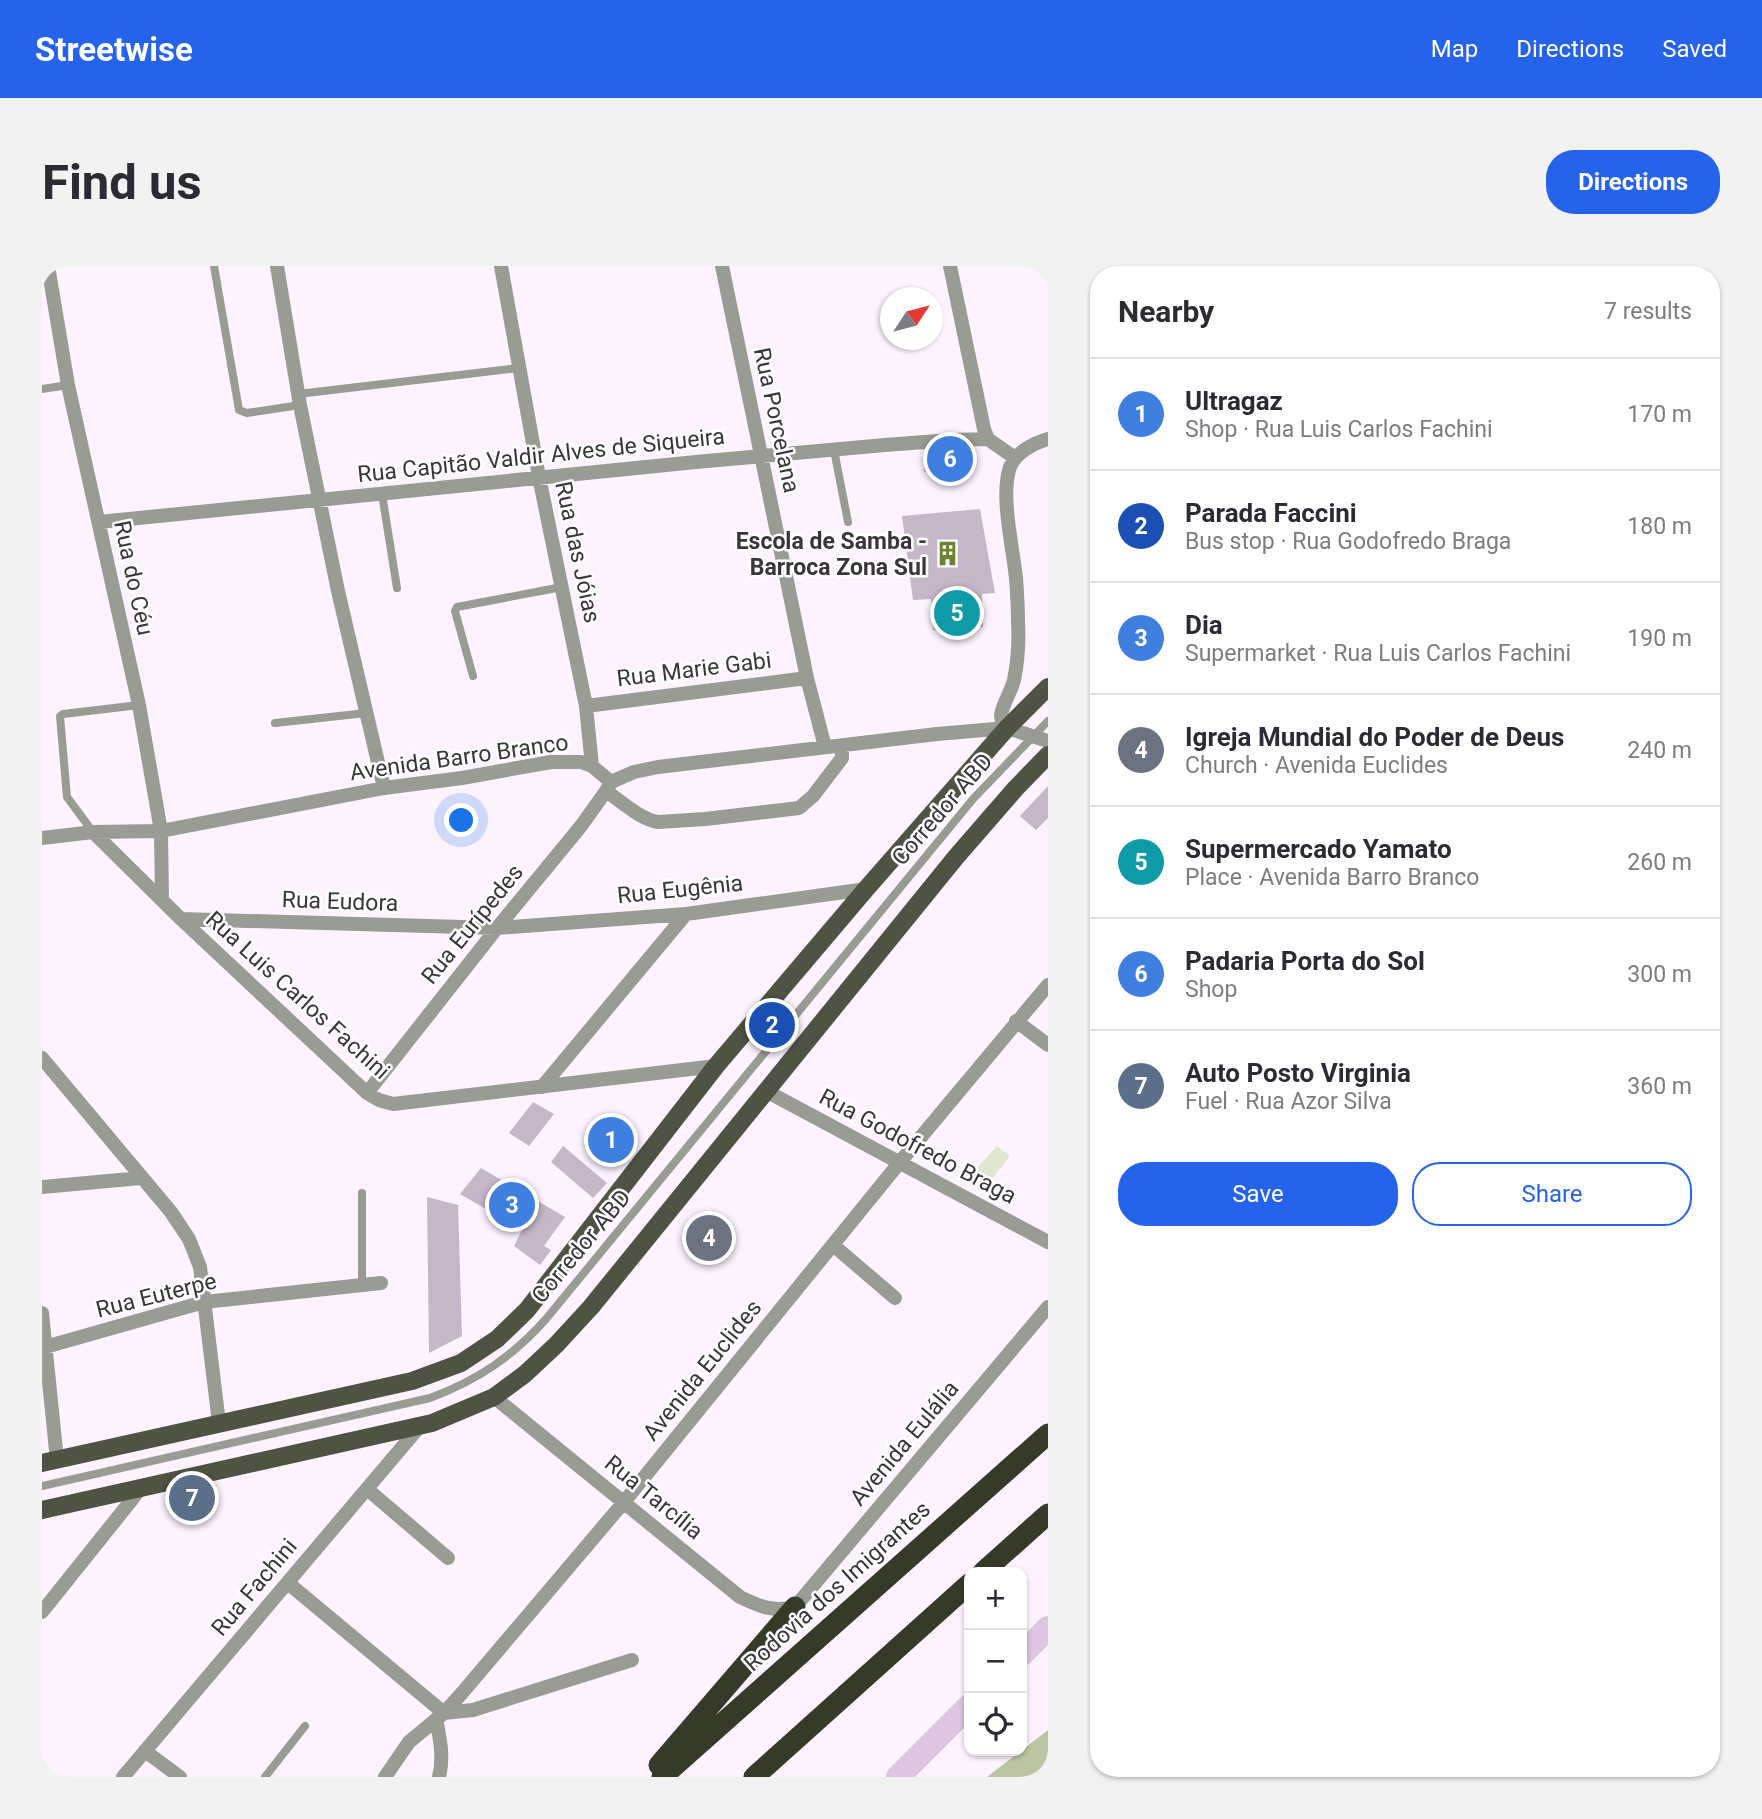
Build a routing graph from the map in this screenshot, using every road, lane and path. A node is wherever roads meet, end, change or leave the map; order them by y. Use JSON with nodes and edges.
{"nodes":[{"id":1,"x":48,"y":266,"type":"edge"},
{"id":2,"x":214,"y":266,"type":"edge"},
{"id":3,"x":277,"y":266,"type":"edge"},
{"id":4,"x":500,"y":266,"type":"edge"},
{"id":5,"x":722,"y":266,"type":"edge"},
{"id":6,"x":950,"y":266,"type":"edge"},
{"id":7,"x":518,"y":368,"type":"junction"},
{"id":8,"x":68,"y":385,"type":"junction"},
{"id":9,"x":42,"y":389,"type":"edge"},
{"id":10,"x":299,"y":400,"type":"junction"},
{"id":11,"x":988,"y":439,"type":"junction"},
{"id":12,"x":1048,"y":439,"type":"edge"},
{"id":13,"x":834,"y":450,"type":"junction"},
{"id":14,"x":761,"y":457,"type":"junction"},
{"id":15,"x":1015,"y":458,"type":"junction"},
{"id":16,"x":539,"y":477,"type":"junction"},
{"id":17,"x":382,"y":494,"type":"junction"},
{"id":18,"x":320,"y":500,"type":"junction"},
{"id":19,"x":99,"y":522,"type":"junction"},
{"id":20,"x":848,"y":522,"type":"dead end"},
{"id":21,"x":562,"y":587,"type":"junction"},
{"id":22,"x":397,"y":588,"type":"dead end"},
{"id":23,"x":473,"y":676,"type":"dead end"},
{"id":24,"x":807,"y":678,"type":"junction"},
{"id":25,"x":1048,"y":687,"type":"edge"},
{"id":26,"x":139,"y":705,"type":"junction"},
{"id":27,"x":586,"y":706,"type":"junction"},
{"id":28,"x":366,"y":713,"type":"junction"},
{"id":29,"x":1048,"y":720,"type":"edge"},
{"id":30,"x":275,"y":723,"type":"dead end"},
{"id":31,"x":1007,"y":728,"type":"junction"},
{"id":32,"x":1031,"y":737,"type":"junction"},
{"id":33,"x":1048,"y":741,"type":"edge"},
{"id":34,"x":842,"y":745,"type":"junction"},
{"id":35,"x":825,"y":747,"type":"junction"},
{"id":36,"x":1048,"y":755,"type":"edge"},
{"id":37,"x":592,"y":766,"type":"junction"},
{"id":38,"x":609,"y":786,"type":"junction"},
{"id":39,"x":384,"y":788,"type":"junction"},
{"id":40,"x":161,"y":831,"type":"junction"},
{"id":41,"x":93,"y":832,"type":"junction"},
{"id":42,"x":42,"y":838,"type":"edge"},
{"id":43,"x":866,"y":889,"type":"junction"},
{"id":44,"x":162,"y":901,"type":"junction"},
{"id":45,"x":686,"y":914,"type":"junction"},
{"id":46,"x":181,"y":919,"type":"junction"},
{"id":47,"x":497,"y":928,"type":"junction"},
{"id":48,"x":1048,"y":985,"type":"edge"},
{"id":49,"x":1016,"y":1021,"type":"junction"},
{"id":50,"x":1048,"y":1045,"type":"edge"},
{"id":51,"x":42,"y":1058,"type":"edge"},
{"id":52,"x":716,"y":1066,"type":"junction"},
{"id":53,"x":542,"y":1087,"type":"junction"},
{"id":54,"x":766,"y":1091,"type":"junction"},
{"id":55,"x":367,"y":1093,"type":"junction"},
{"id":56,"x":900,"y":1162,"type":"junction"},
{"id":57,"x":141,"y":1178,"type":"junction"},
{"id":58,"x":42,"y":1187,"type":"edge"},
{"id":59,"x":362,"y":1193,"type":"dead end"},
{"id":60,"x":1048,"y":1242,"type":"edge"},
{"id":61,"x":833,"y":1245,"type":"junction"},
{"id":62,"x":381,"y":1283,"type":"dead end"},
{"id":63,"x":362,"y":1286,"type":"junction"},
{"id":64,"x":895,"y":1298,"type":"dead end"},
{"id":65,"x":204,"y":1302,"type":"junction"},
{"id":66,"x":1048,"y":1307,"type":"edge"},
{"id":67,"x":42,"y":1313,"type":"edge"},
{"id":68,"x":45,"y":1347,"type":"junction"},
{"id":69,"x":494,"y":1397,"type":"junction"},
{"id":70,"x":219,"y":1423,"type":"junction"},
{"id":71,"x":420,"y":1426,"type":"junction"},
{"id":72,"x":1048,"y":1433,"type":"edge"},
{"id":73,"x":50,"y":1461,"type":"edge"},
{"id":74,"x":42,"y":1486,"type":"edge"},
{"id":75,"x":142,"y":1487,"type":"junction"},
{"id":76,"x":367,"y":1489,"type":"junction"},
{"id":77,"x":624,"y":1502,"type":"junction"},
{"id":78,"x":42,"y":1510,"type":"edge"},
{"id":79,"x":1048,"y":1514,"type":"edge"},
{"id":80,"x":448,"y":1558,"type":"dead end"},
{"id":81,"x":989,"y":1567,"type":"edge"},
{"id":82,"x":288,"y":1583,"type":"junction"},
{"id":83,"x":964,"y":1588,"type":"edge"},
{"id":84,"x":795,"y":1607,"type":"junction"},
{"id":85,"x":42,"y":1612,"type":"edge"},
{"id":86,"x":632,"y":1660,"type":"dead end"},
{"id":87,"x":440,"y":1716,"type":"junction"},
{"id":88,"x":305,"y":1726,"type":"dead end"},
{"id":89,"x":145,"y":1751,"type":"junction"},
{"id":90,"x":123,"y":1777,"type":"edge"},
{"id":91,"x":180,"y":1777,"type":"edge"},
{"id":92,"x":265,"y":1777,"type":"edge"},
{"id":93,"x":385,"y":1777,"type":"edge"},
{"id":94,"x":439,"y":1777,"type":"edge"},
{"id":95,"x":648,"y":1777,"type":"edge"},
{"id":96,"x":662,"y":1777,"type":"edge"},
{"id":97,"x":754,"y":1777,"type":"edge"}],
"edges":[{"from":1,"to":8,"type":"street","name":"Rua do Céu"},
{"from":2,"to":10,"type":"lane"},
{"from":3,"to":10,"type":"street"},
{"from":4,"to":7,"type":"street","name":"Rua das Jóias"},
{"from":5,"to":14,"type":"street","name":"Rua Porcelana"},
{"from":6,"to":11,"type":"street"},
{"from":7,"to":10,"type":"lane"},
{"from":7,"to":16,"type":"street","name":"Rua das Jóias"},
{"from":8,"to":9,"type":"lane"},
{"from":8,"to":19,"type":"street","name":"Rua do Céu"},
{"from":10,"to":18,"type":"street"},
{"from":11,"to":13,"type":"street","name":"Rua Capitão Valdir Alves de Siqueira"},
{"from":11,"to":15,"type":"street"},
{"from":12,"to":15,"type":"street"},
{"from":13,"to":14,"type":"street","name":"Rua Capitão Valdir Alves de Siqueira"},
{"from":13,"to":20,"type":"lane"},
{"from":14,"to":16,"type":"street","name":"Rua Capitão Valdir Alves de Siqueira"},
{"from":14,"to":24,"type":"street","name":"Rua Porcelana"},
{"from":15,"to":31,"type":"street"},
{"from":16,"to":17,"type":"street","name":"Rua Capitão Valdir Alves de Siqueira"},
{"from":16,"to":21,"type":"street","name":"Rua das Jóias"},
{"from":17,"to":18,"type":"street","name":"Rua Capitão Valdir Alves de Siqueira"},
{"from":17,"to":22,"type":"lane"},
{"from":18,"to":19,"type":"street","name":"Rua Capitão Valdir Alves de Siqueira"},
{"from":18,"to":28,"type":"street"},
{"from":19,"to":26,"type":"street","name":"Rua do Céu"},
{"from":21,"to":23,"type":"lane"},
{"from":21,"to":27,"type":"street","name":"Rua das Jóias"},
{"from":24,"to":27,"type":"street","name":"Rua Marie Gabi"},
{"from":24,"to":35,"type":"street","name":"Rua Porcelana"},
{"from":25,"to":31,"type":"main road"},
{"from":26,"to":40,"type":"street","name":"Rua do Céu"},
{"from":26,"to":41,"type":"lane"},
{"from":27,"to":37,"type":"street","name":"Rua das Jóias"},
{"from":28,"to":30,"type":"lane"},
{"from":28,"to":39,"type":"street"},
{"from":29,"to":32,"type":"lane","name":"Corredor ABD"},
{"from":31,"to":32,"type":"street"},
{"from":31,"to":34,"type":"street"},
{"from":31,"to":43,"type":"main road"},
{"from":32,"to":33,"type":"street"},
{"from":32,"to":74,"type":"lane","name":"Corredor ABD"},
{"from":34,"to":35,"type":"street"},
{"from":34,"to":38,"type":"street","name":"Avenida Barro Branco"},
{"from":35,"to":38,"type":"street"},
{"from":36,"to":54,"type":"main road"},
{"from":37,"to":38,"type":"street","name":"Avenida Barro Branco"},
{"from":37,"to":39,"type":"street","name":"Avenida Barro Branco"},
{"from":38,"to":47,"type":"street","name":"Rua Eurípedes"},
{"from":39,"to":40,"type":"street","name":"Avenida Barro Branco"},
{"from":40,"to":41,"type":"street","name":"Avenida Barro Branco"},
{"from":40,"to":44,"type":"street","name":"Rua do Céu"},
{"from":41,"to":42,"type":"street"},
{"from":41,"to":44,"type":"street","name":"Rua Luis Carlos Fachini"},
{"from":43,"to":45,"type":"street","name":"Rua Eugênia"},
{"from":43,"to":52,"type":"main road"},
{"from":44,"to":46,"type":"street","name":"Rua Luis Carlos Fachini"},
{"from":45,"to":47,"type":"street","name":"Rua Eugênia"},
{"from":45,"to":53,"type":"street"},
{"from":46,"to":47,"type":"street","name":"Rua Eudora"},
{"from":46,"to":55,"type":"street","name":"Rua Luis Carlos Fachini"},
{"from":47,"to":55,"type":"street","name":"Rua Eurípedes"},
{"from":48,"to":49,"type":"street","name":"Avenida Euclides"},
{"from":49,"to":50,"type":"street"},
{"from":49,"to":56,"type":"street","name":"Avenida Euclides"},
{"from":51,"to":57,"type":"street"},
{"from":52,"to":53,"type":"street","name":"Rua Luis Carlos Fachini"},
{"from":52,"to":70,"type":"main road"},
{"from":53,"to":55,"type":"street","name":"Rua Luis Carlos Fachini"},
{"from":54,"to":56,"type":"street","name":"Rua Godofredo Braga"},
{"from":54,"to":69,"type":"main road"},
{"from":56,"to":60,"type":"street","name":"Rua Godofredo Braga"},
{"from":56,"to":61,"type":"street","name":"Avenida Euclides"},
{"from":57,"to":58,"type":"street"},
{"from":57,"to":65,"type":"street"},
{"from":59,"to":63,"type":"lane"},
{"from":61,"to":64,"type":"street"},
{"from":61,"to":77,"type":"street","name":"Avenida Euclides"},
{"from":62,"to":63,"type":"street","name":"Rua Euterpe"},
{"from":63,"to":65,"type":"street","name":"Rua Euterpe"},
{"from":65,"to":68,"type":"street","name":"Rua Euterpe"},
{"from":65,"to":70,"type":"street"},
{"from":66,"to":84,"type":"street","name":"Avenida Eulália"},
{"from":67,"to":68,"type":"street"},
{"from":68,"to":73,"type":"street"},
{"from":69,"to":71,"type":"main road"},
{"from":69,"to":77,"type":"street","name":"Rua Tarcília"},
{"from":70,"to":73,"type":"main road"},
{"from":71,"to":75,"type":"main road"},
{"from":71,"to":76,"type":"street","name":"Rua Fachini"},
{"from":72,"to":96,"type":"highway","name":"Rodovia dos Imigrantes"},
{"from":75,"to":78,"type":"main road"},
{"from":75,"to":85,"type":"street"},
{"from":76,"to":80,"type":"street"},
{"from":76,"to":82,"type":"street","name":"Rua Fachini"},
{"from":77,"to":84,"type":"street","name":"Rua Tarcília"},
{"from":77,"to":87,"type":"street","name":"Avenida Euclides"},
{"from":79,"to":81,"type":"highway"},
{"from":82,"to":87,"type":"street"},
{"from":82,"to":89,"type":"street","name":"Rua Fachini"},
{"from":83,"to":97,"type":"highway"},
{"from":84,"to":95,"type":"highway"},
{"from":86,"to":87,"type":"street"},
{"from":87,"to":93,"type":"street","name":"Avenida Euclides"},
{"from":87,"to":94,"type":"street"},
{"from":88,"to":92,"type":"lane"},
{"from":89,"to":90,"type":"street","name":"Rua Fachini"},
{"from":89,"to":91,"type":"street"}]}
